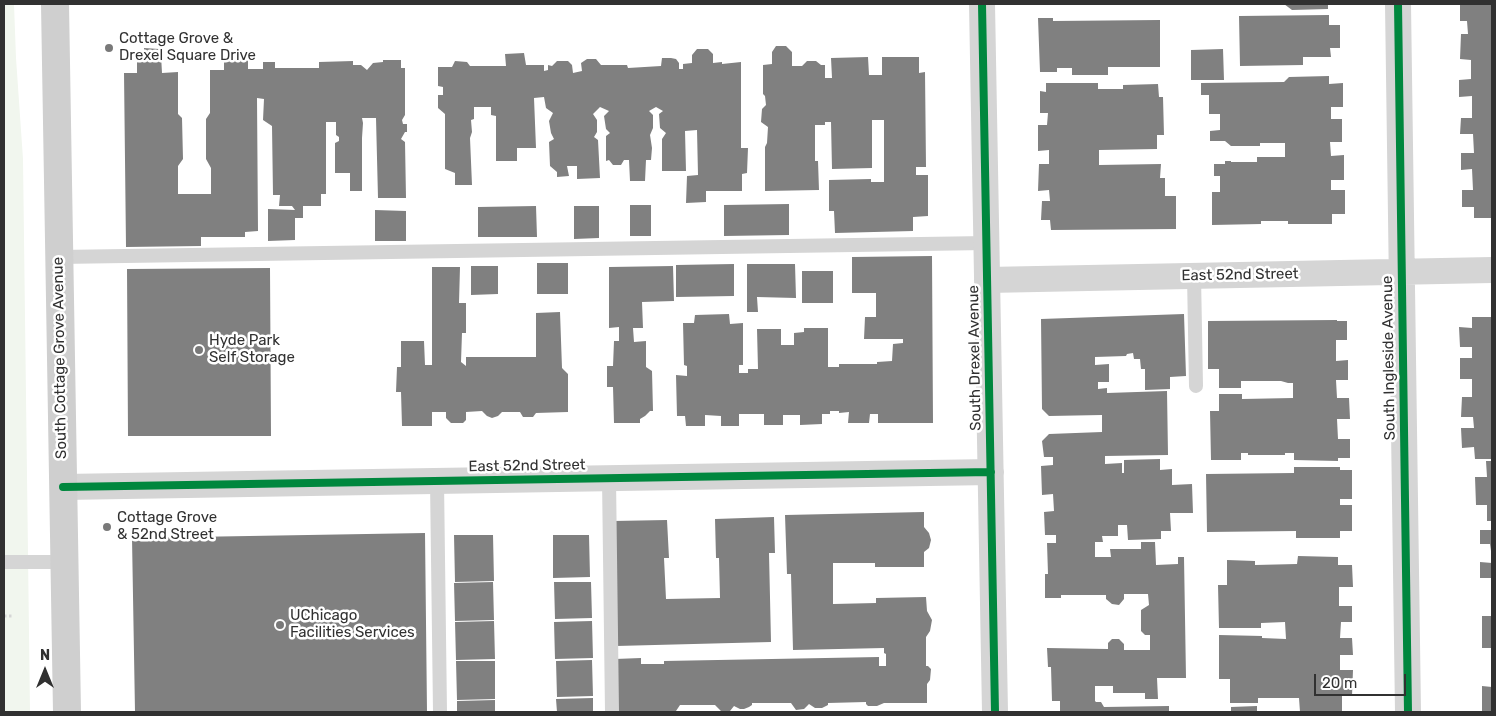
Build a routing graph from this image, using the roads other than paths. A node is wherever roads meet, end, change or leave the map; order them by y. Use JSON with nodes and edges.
{"nodes":[{"id":1,"x":55,"y":4,"type":"edge"},
{"id":2,"x":982,"y":4,"type":"edge"},
{"id":3,"x":1398,"y":4,"type":"edge"},
{"id":4,"x":987,"y":243,"type":"junction"},
{"id":5,"x":59,"y":256,"type":"junction"},
{"id":6,"x":1492,"y":270,"type":"edge"},
{"id":7,"x":1402,"y":271,"type":"junction"},
{"id":8,"x":1194,"y":276,"type":"junction"},
{"id":9,"x":987,"y":280,"type":"junction"},
{"id":10,"x":1196,"y":386,"type":"dead end"},
{"id":11,"x":991,"y":472,"type":"junction"},
{"id":12,"x":609,"y":478,"type":"junction"},
{"id":13,"x":437,"y":481,"type":"junction"},
{"id":14,"x":62,"y":487,"type":"junction"},
{"id":15,"x":4,"y":562,"type":"edge"},
{"id":16,"x":65,"y":562,"type":"junction"},
{"id":17,"x":67,"y":712,"type":"edge"},
{"id":18,"x":440,"y":712,"type":"edge"},
{"id":19,"x":612,"y":712,"type":"edge"},
{"id":20,"x":995,"y":712,"type":"edge"},
{"id":21,"x":1408,"y":712,"type":"edge"}],
"edges":[{"from":1,"to":5,"type":"main road","name":"South Cottage Grove Avenue"},
{"from":2,"to":4,"type":"street","name":"South Drexel Avenue"},
{"from":3,"to":7,"type":"street","name":"South Ingleside Avenue"},
{"from":4,"to":5,"type":"lane"},
{"from":4,"to":9,"type":"street","name":"South Drexel Avenue"},
{"from":5,"to":14,"type":"main road","name":"South Cottage Grove Avenue"},
{"from":6,"to":7,"type":"street","name":"East 52nd Street"},
{"from":7,"to":8,"type":"street","name":"East 52nd Street"},
{"from":7,"to":21,"type":"street","name":"South Ingleside Avenue"},
{"from":8,"to":9,"type":"street","name":"East 52nd Street"},
{"from":8,"to":10,"type":"lane"},
{"from":9,"to":11,"type":"street","name":"South Drexel Avenue"},
{"from":11,"to":12,"type":"street","name":"East 52nd Street"},
{"from":11,"to":20,"type":"street","name":"South Drexel Avenue"},
{"from":12,"to":13,"type":"street","name":"East 52nd Street"},
{"from":12,"to":19,"type":"lane"},
{"from":13,"to":14,"type":"street","name":"East 52nd Street"},
{"from":13,"to":18,"type":"lane"},
{"from":14,"to":16,"type":"main road","name":"South Cottage Grove Avenue"},
{"from":15,"to":16,"type":"lane"},
{"from":16,"to":17,"type":"main road","name":"South Cottage Grove Avenue"}]}
